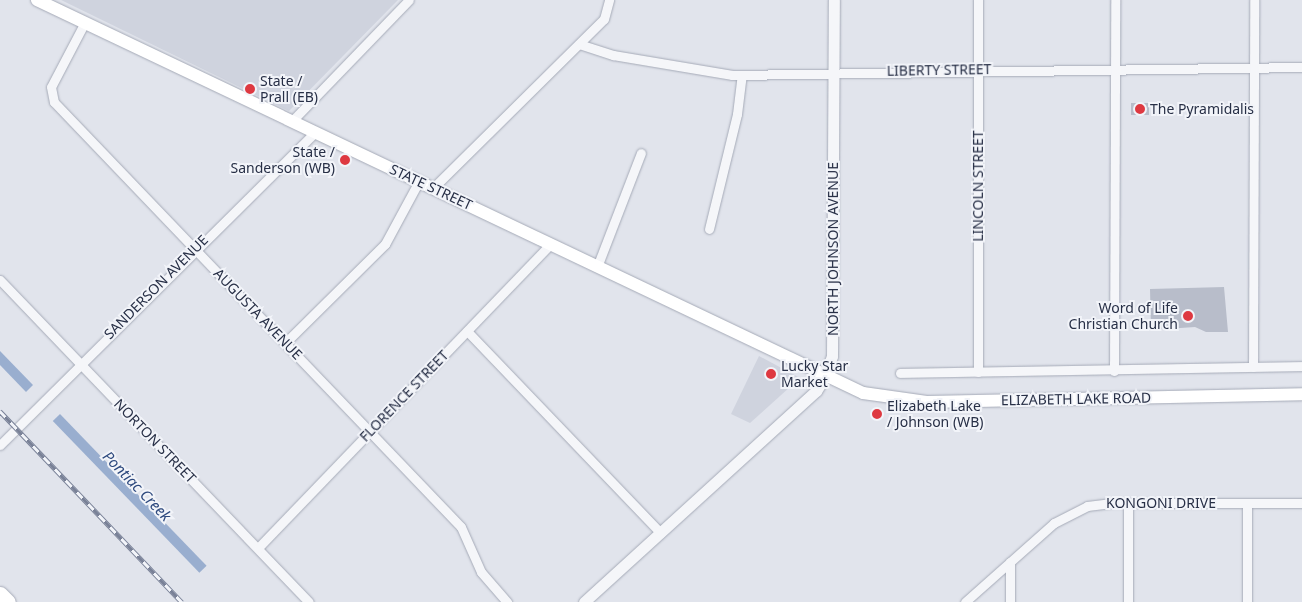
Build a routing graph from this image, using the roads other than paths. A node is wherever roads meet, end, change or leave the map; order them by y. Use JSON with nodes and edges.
{"nodes":[{"id":1,"x":38,"y":0,"type":"edge"},
{"id":2,"x":409,"y":0,"type":"edge"},
{"id":3,"x":609,"y":0,"type":"edge"},
{"id":4,"x":834,"y":0,"type":"edge"},
{"id":5,"x":978,"y":0,"type":"edge"},
{"id":6,"x":1116,"y":0,"type":"edge"},
{"id":7,"x":1254,"y":0,"type":"edge"},
{"id":8,"x":85,"y":22,"type":"junction"},
{"id":9,"x":579,"y":44,"type":"junction"},
{"id":10,"x":1253,"y":67,"type":"junction"},
{"id":11,"x":1302,"y":67,"type":"edge"},
{"id":12,"x":1115,"y":68,"type":"junction"},
{"id":13,"x":978,"y":69,"type":"junction"},
{"id":14,"x":834,"y":73,"type":"junction"},
{"id":15,"x":742,"y":75,"type":"junction"},
{"id":16,"x":292,"y":121,"type":"junction"},
{"id":17,"x":315,"y":132,"type":"junction"},
{"id":18,"x":641,"y":153,"type":"dead end"},
{"id":19,"x":418,"y":181,"type":"junction"},
{"id":20,"x":434,"y":188,"type":"junction"},
{"id":21,"x":709,"y":229,"type":"dead end"},
{"id":22,"x":551,"y":244,"type":"junction"},
{"id":23,"x":195,"y":249,"type":"junction"},
{"id":24,"x":597,"y":267,"type":"junction"},
{"id":25,"x":0,"y":280,"type":"edge"},
{"id":26,"x":467,"y":331,"type":"junction"},
{"id":27,"x":285,"y":343,"type":"junction"},
{"id":28,"x":80,"y":363,"type":"junction"},
{"id":29,"x":1302,"y":366,"type":"edge"},
{"id":30,"x":1252,"y":367,"type":"junction"},
{"id":31,"x":1114,"y":370,"type":"junction"},
{"id":32,"x":978,"y":372,"type":"junction"},
{"id":33,"x":900,"y":373,"type":"dead end"},
{"id":34,"x":824,"y":378,"type":"junction"},
{"id":35,"x":1302,"y":394,"type":"edge"},
{"id":36,"x":371,"y":431,"type":"junction"},
{"id":37,"x":0,"y":445,"type":"edge"},
{"id":38,"x":1128,"y":503,"type":"junction"},
{"id":39,"x":1247,"y":503,"type":"junction"},
{"id":40,"x":1302,"y":503,"type":"edge"},
{"id":41,"x":661,"y":533,"type":"junction"},
{"id":42,"x":258,"y":548,"type":"junction"},
{"id":43,"x":1010,"y":562,"type":"junction"},
{"id":44,"x":0,"y":594,"type":"edge"},
{"id":45,"x":8,"y":602,"type":"edge"},
{"id":46,"x":309,"y":602,"type":"edge"},
{"id":47,"x":507,"y":602,"type":"edge"},
{"id":48,"x":584,"y":602,"type":"edge"},
{"id":49,"x":965,"y":602,"type":"edge"},
{"id":50,"x":1010,"y":602,"type":"edge"},
{"id":51,"x":1128,"y":602,"type":"edge"},
{"id":52,"x":1247,"y":602,"type":"edge"}],
"edges":[{"from":1,"to":8,"type":"main road","name":"STATE STREET"},
{"from":2,"to":16,"type":"street"},
{"from":3,"to":9,"type":"street"},
{"from":4,"to":14,"type":"street","name":"NORTH JOHNSON AVENUE"},
{"from":5,"to":13,"type":"street","name":"LINCOLN STREET"},
{"from":6,"to":12,"type":"street"},
{"from":7,"to":10,"type":"street"},
{"from":8,"to":16,"type":"main road","name":"STATE STREET"},
{"from":8,"to":23,"type":"street","name":"AUGUSTA AVENUE"},
{"from":9,"to":15,"type":"street","name":"LIBERTY STREET"},
{"from":9,"to":20,"type":"street"},
{"from":10,"to":11,"type":"street","name":"LIBERTY STREET"},
{"from":10,"to":12,"type":"street","name":"LIBERTY STREET"},
{"from":10,"to":30,"type":"street"},
{"from":12,"to":13,"type":"street","name":"LIBERTY STREET"},
{"from":12,"to":31,"type":"street"},
{"from":13,"to":14,"type":"street","name":"LIBERTY STREET"},
{"from":13,"to":32,"type":"street","name":"LINCOLN STREET"},
{"from":14,"to":15,"type":"street","name":"LIBERTY STREET"},
{"from":14,"to":34,"type":"street","name":"NORTH JOHNSON AVENUE"},
{"from":15,"to":21,"type":"street"},
{"from":16,"to":17,"type":"main road","name":"STATE STREET"},
{"from":17,"to":19,"type":"main road","name":"STATE STREET"},
{"from":17,"to":23,"type":"street","name":"SANDERSON AVENUE"},
{"from":18,"to":24,"type":"street"},
{"from":19,"to":20,"type":"main road","name":"STATE STREET"},
{"from":19,"to":27,"type":"street"},
{"from":20,"to":22,"type":"main road","name":"STATE STREET"},
{"from":22,"to":24,"type":"main road","name":"STATE STREET"},
{"from":22,"to":26,"type":"street","name":"FLORENCE STREET"},
{"from":23,"to":27,"type":"street","name":"AUGUSTA AVENUE"},
{"from":23,"to":28,"type":"street","name":"SANDERSON AVENUE"},
{"from":24,"to":34,"type":"main road","name":"STATE STREET"},
{"from":25,"to":28,"type":"street","name":"NORTON STREET"},
{"from":26,"to":36,"type":"street","name":"FLORENCE STREET"},
{"from":26,"to":41,"type":"street"},
{"from":27,"to":36,"type":"street","name":"AUGUSTA AVENUE"},
{"from":28,"to":37,"type":"street","name":"SANDERSON AVENUE"},
{"from":28,"to":42,"type":"street","name":"NORTON STREET"},
{"from":29,"to":30,"type":"street","name":"ELIZABETH LAKE ROAD"},
{"from":30,"to":31,"type":"street","name":"ELIZABETH LAKE ROAD"},
{"from":31,"to":32,"type":"street","name":"ELIZABETH LAKE ROAD"},
{"from":32,"to":33,"type":"street","name":"ELIZABETH LAKE ROAD"},
{"from":34,"to":35,"type":"main road","name":"ELIZABETH LAKE ROAD"},
{"from":34,"to":41,"type":"street","name":"NORTH JOHNSON AVENUE"},
{"from":36,"to":42,"type":"street","name":"FLORENCE STREET"},
{"from":36,"to":47,"type":"street","name":"AUGUSTA AVENUE"},
{"from":38,"to":39,"type":"street","name":"KONGONI DRIVE"},
{"from":38,"to":43,"type":"street","name":"KONGONI DRIVE"},
{"from":38,"to":51,"type":"street"},
{"from":39,"to":40,"type":"street","name":"KONGONI DRIVE"},
{"from":39,"to":52,"type":"street"},
{"from":41,"to":48,"type":"street","name":"NORTH JOHNSON AVENUE"},
{"from":42,"to":46,"type":"street","name":"NORTON STREET"},
{"from":43,"to":49,"type":"street","name":"KONGONI DRIVE"},
{"from":43,"to":50,"type":"street"},
{"from":44,"to":45,"type":"main road"}]}
